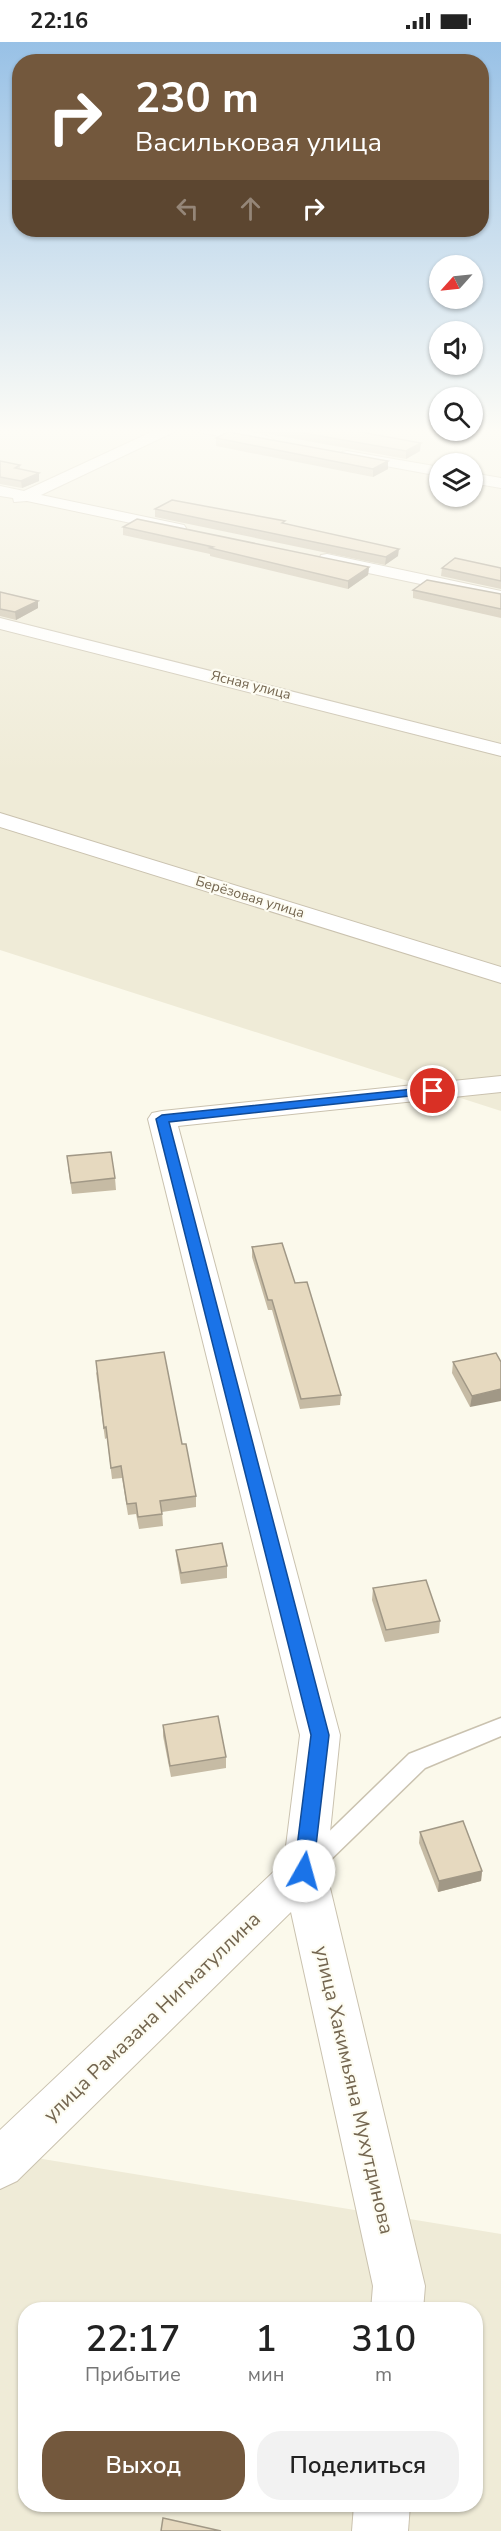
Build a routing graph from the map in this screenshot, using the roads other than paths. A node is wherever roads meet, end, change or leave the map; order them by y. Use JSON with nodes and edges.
{"nodes":[{"id":1,"x":316,"y":557,"type":"edge"},
{"id":2,"x":501,"y":596,"type":"edge"},
{"id":3,"x":0,"y":623,"type":"edge"},
{"id":4,"x":501,"y":750,"type":"edge"},
{"id":5,"x":0,"y":820,"type":"edge"},
{"id":6,"x":501,"y":975,"type":"edge"},
{"id":7,"x":501,"y":1084,"type":"edge"},
{"id":8,"x":501,"y":1727,"type":"edge"},
{"id":9,"x":304,"y":1871,"type":"junction"},
{"id":10,"x":0,"y":2164,"type":"edge"},
{"id":11,"x":398,"y":2302,"type":"edge"},
{"id":12,"x":381,"y":2512,"type":"edge"},
{"id":13,"x":380,"y":2531,"type":"edge"}],
"edges":[{"from":1,"to":2,"type":"street"},
{"from":3,"to":4,"type":"street","name":"Ясная улица"},
{"from":5,"to":6,"type":"street","name":"Берёзовая улица"},
{"from":7,"to":9,"type":"street","name":"улица Хакимьяна Мухутдинова"},
{"from":8,"to":9,"type":"lane"},
{"from":9,"to":10,"type":"street","name":"улица Рамазана Нигматуллина"},
{"from":9,"to":11,"type":"street","name":"улица Хакимьяна Мухутдинова"},
{"from":12,"to":13,"type":"street"}]}
